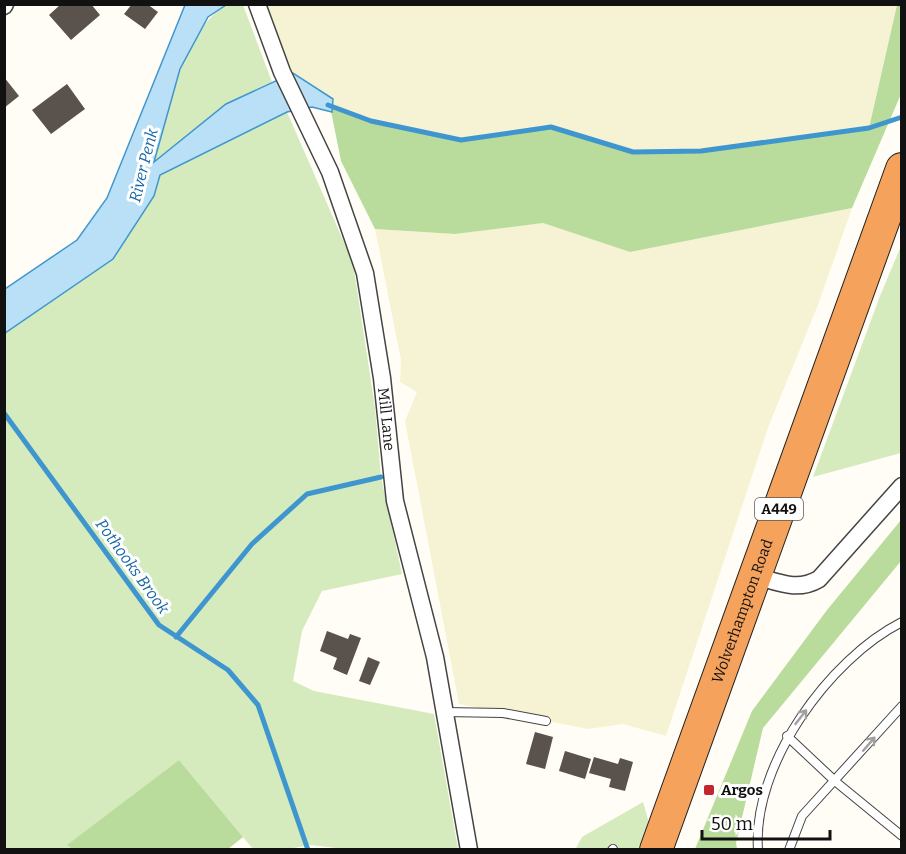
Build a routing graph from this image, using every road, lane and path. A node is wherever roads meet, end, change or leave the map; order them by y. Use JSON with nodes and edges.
{"nodes":[{"id":1,"x":256,"y":4,"type":"edge"},
{"id":2,"x":902,"y":169,"type":"edge"},
{"id":3,"x":902,"y":486,"type":"edge"},
{"id":4,"x":754,"y":576,"type":"junction"},
{"id":5,"x":902,"y":622,"type":"edge"},
{"id":6,"x":902,"y":706,"type":"edge"},
{"id":7,"x":445,"y":712,"type":"junction"},
{"id":8,"x":546,"y":721,"type":"dead end"},
{"id":9,"x":787,"y":736,"type":"junction"},
{"id":10,"x":836,"y":782,"type":"junction"},
{"id":11,"x":902,"y":836,"type":"edge"},
{"id":12,"x":469,"y":849,"type":"edge"},
{"id":13,"x":656,"y":849,"type":"edge"},
{"id":14,"x":758,"y":849,"type":"edge"},
{"id":15,"x":789,"y":849,"type":"edge"}],
"edges":[{"from":1,"to":7,"type":"street","name":"Mill Lane"},
{"from":2,"to":4,"type":"highway","name":"Wolverhampton Road","number":"A449"},
{"from":3,"to":4,"type":"street"},
{"from":4,"to":13,"type":"highway","name":"Wolverhampton Road","number":"A449"},
{"from":9,"to":5,"type":"lane","one_way":true},
{"from":10,"to":6,"type":"lane","one_way":true},
{"from":7,"to":8,"type":"lane"},
{"from":7,"to":12,"type":"street","name":"Mill Lane"},
{"from":9,"to":10,"type":"lane"},
{"from":9,"to":14,"type":"lane"},
{"from":10,"to":11,"type":"lane"},
{"from":10,"to":15,"type":"lane"}]}
